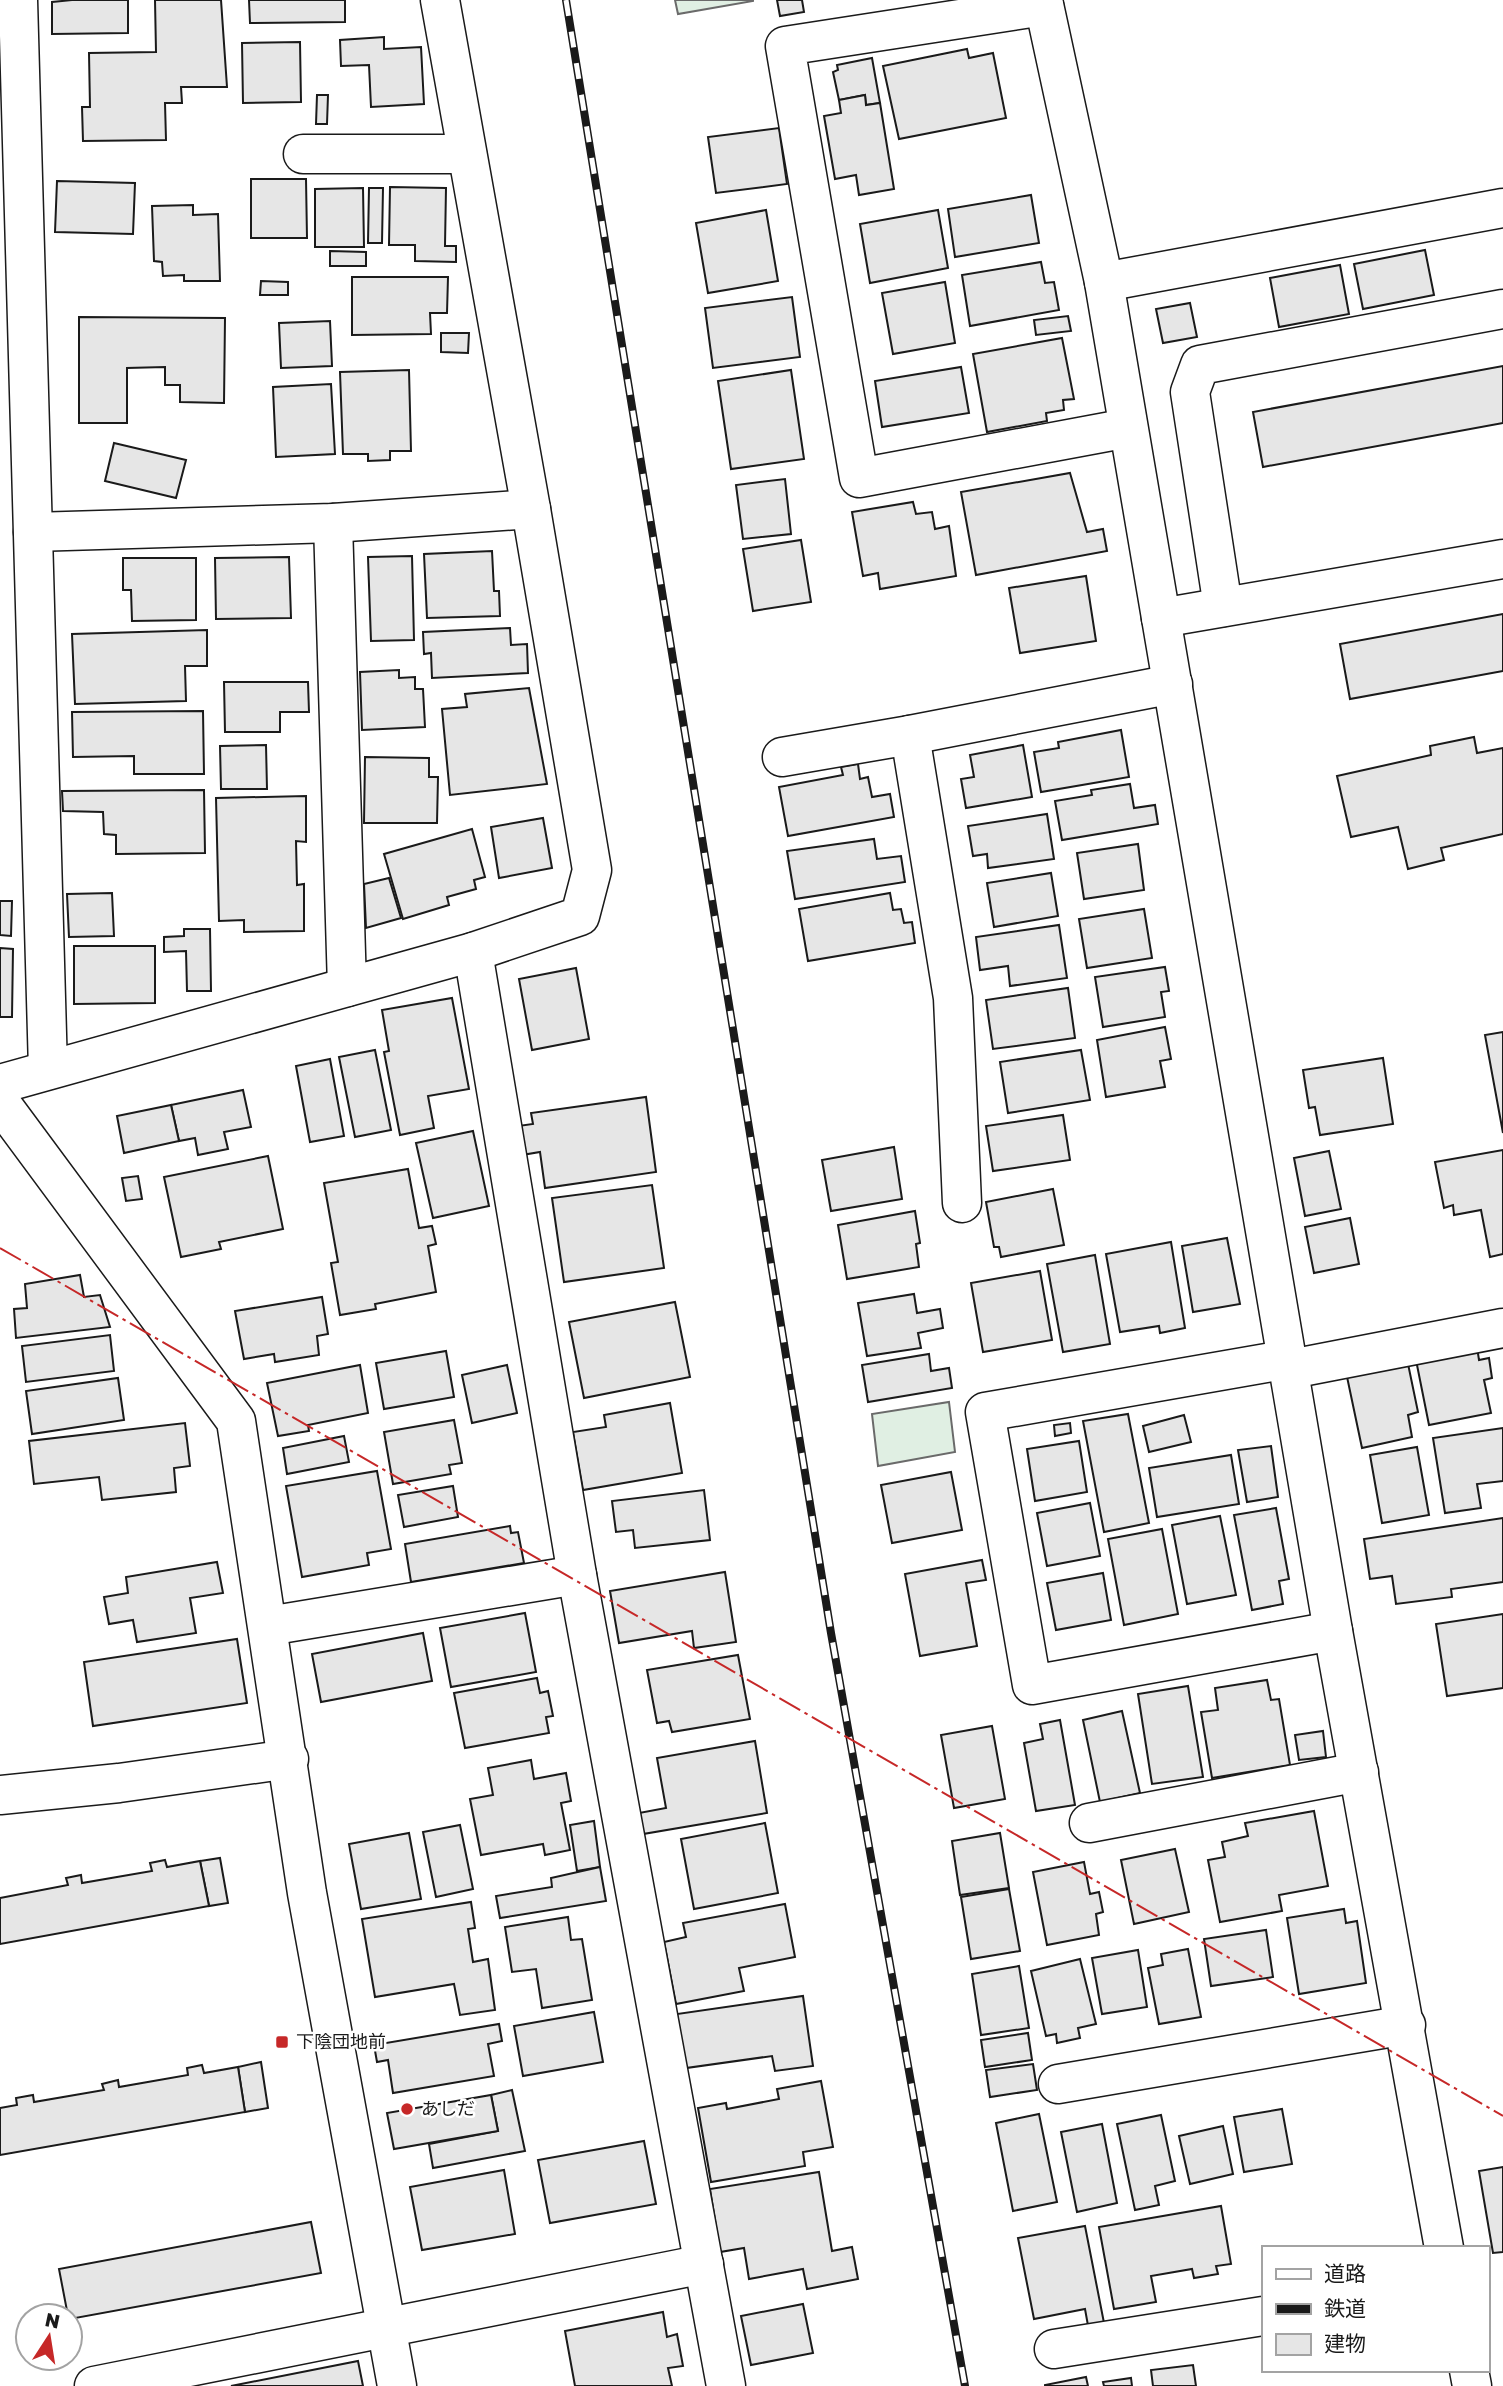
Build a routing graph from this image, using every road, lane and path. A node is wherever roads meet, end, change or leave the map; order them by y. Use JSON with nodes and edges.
{"nodes":[{"id":1,"x":18,"y":0,"type":"edge"},
{"id":2,"x":440,"y":0,"type":"edge"},
{"id":3,"x":1044,"y":3,"type":"edge"},
{"id":4,"x":303,"y":154,"type":"dead end"},
{"id":5,"x":467,"y":154,"type":"junction"},
{"id":6,"x":1503,"y":208,"type":"edge"},
{"id":7,"x":1104,"y":282,"type":"junction"},
{"id":8,"x":1503,"y":309,"type":"edge"},
{"id":9,"x":1128,"y":428,"type":"junction"},
{"id":10,"x":531,"y":509,"type":"junction"},
{"id":11,"x":333,"y":523,"type":"junction"},
{"id":12,"x":33,"y":532,"type":"junction"},
{"id":13,"x":1503,"y":559,"type":"edge"},
{"id":14,"x":1223,"y":607,"type":"junction"},
{"id":15,"x":1161,"y":618,"type":"junction"},
{"id":16,"x":1173,"y":684,"type":"junction"},
{"id":17,"x":910,"y":735,"type":"junction"},
{"id":18,"x":782,"y":757,"type":"dead end"},
{"id":19,"x":473,"y":952,"type":"junction"},
{"id":20,"x":347,"y":987,"type":"junction"},
{"id":21,"x":48,"y":1070,"type":"junction"},
{"id":22,"x":0,"y":1084,"type":"edge"},
{"id":23,"x":0,"y":1102,"type":"edge"},
{"id":24,"x":962,"y":1203,"type":"dead end"},
{"id":25,"x":1503,"y":1328,"type":"edge"},
{"id":26,"x":1290,"y":1364,"type":"junction"},
{"id":27,"x":577,"y":1575,"type":"junction"},
{"id":28,"x":268,"y":1626,"type":"junction"},
{"id":29,"x":1333,"y":1631,"type":"junction"},
{"id":30,"x":289,"y":1759,"type":"junction"},
{"id":31,"x":1359,"y":1772,"type":"junction"},
{"id":32,"x":0,"y":1795,"type":"edge"},
{"id":33,"x":1089,"y":1824,"type":"dead end"},
{"id":34,"x":1406,"y":2025,"type":"junction"},
{"id":35,"x":1058,"y":2084,"type":"dead end"},
{"id":36,"x":1444,"y":2246,"type":"edge"},
{"id":37,"x":704,"y":2264,"type":"junction"},
{"id":38,"x":1262,"y":2316,"type":"edge"},
{"id":39,"x":386,"y":2328,"type":"junction"},
{"id":40,"x":1054,"y":2348,"type":"dead end"},
{"id":41,"x":94,"y":2386,"type":"edge"},
{"id":42,"x":397,"y":2386,"type":"edge"},
{"id":43,"x":726,"y":2386,"type":"edge"}],
"edges":[{"from":1,"to":12,"type":"street"},
{"from":2,"to":5,"type":"street"},
{"from":3,"to":7,"type":"street"},
{"from":3,"to":9,"type":"street"},
{"from":4,"to":5,"type":"street"},
{"from":5,"to":10,"type":"street"},
{"from":6,"to":7,"type":"street"},
{"from":7,"to":9,"type":"street"},
{"from":8,"to":14,"type":"street"},
{"from":9,"to":15,"type":"street"},
{"from":10,"to":11,"type":"street"},
{"from":10,"to":19,"type":"street"},
{"from":11,"to":12,"type":"street"},
{"from":11,"to":20,"type":"street"},
{"from":12,"to":21,"type":"street"},
{"from":13,"to":14,"type":"street"},
{"from":14,"to":15,"type":"street"},
{"from":15,"to":16,"type":"street"},
{"from":16,"to":17,"type":"street"},
{"from":16,"to":26,"type":"street"},
{"from":17,"to":18,"type":"street"},
{"from":17,"to":24,"type":"street"},
{"from":19,"to":20,"type":"street"},
{"from":19,"to":27,"type":"street"},
{"from":20,"to":21,"type":"street"},
{"from":21,"to":22,"type":"street"},
{"from":23,"to":28,"type":"street"},
{"from":25,"to":26,"type":"street"},
{"from":26,"to":29,"type":"street"},
{"from":26,"to":29,"type":"street"},
{"from":27,"to":28,"type":"street"},
{"from":27,"to":37,"type":"street"},
{"from":28,"to":30,"type":"street"},
{"from":29,"to":31,"type":"street"},
{"from":30,"to":32,"type":"street"},
{"from":30,"to":39,"type":"street"},
{"from":31,"to":33,"type":"street"},
{"from":31,"to":34,"type":"street"},
{"from":34,"to":35,"type":"street"},
{"from":34,"to":36,"type":"street"},
{"from":37,"to":39,"type":"street"},
{"from":37,"to":43,"type":"street"},
{"from":38,"to":40,"type":"street"},
{"from":39,"to":41,"type":"street"},
{"from":39,"to":42,"type":"street"}]}
